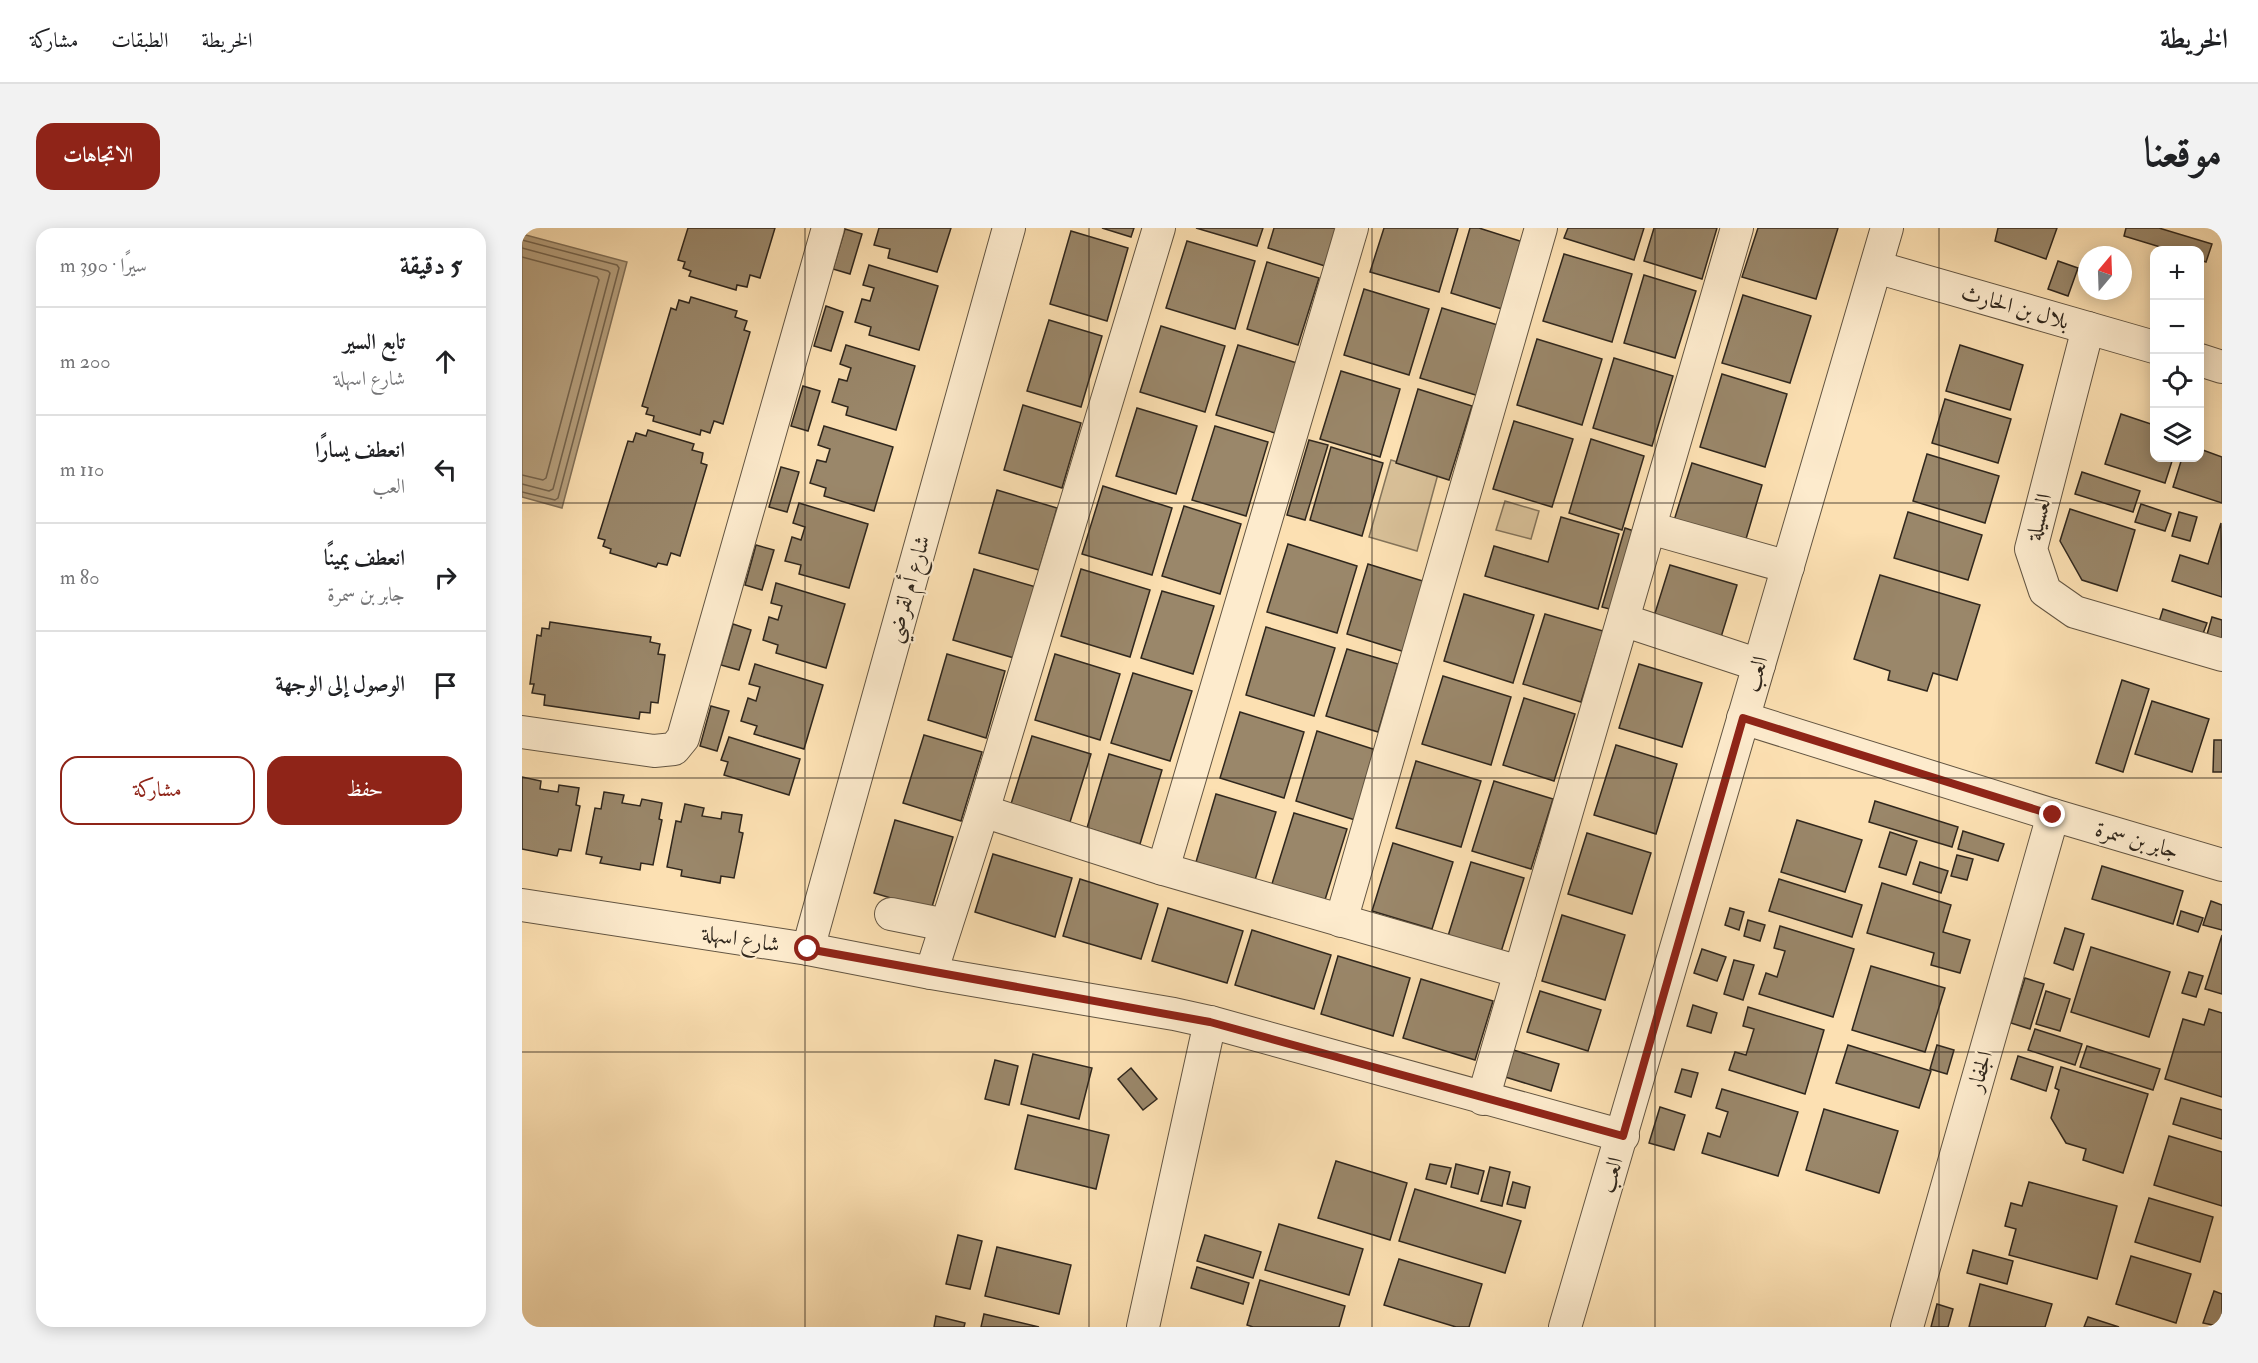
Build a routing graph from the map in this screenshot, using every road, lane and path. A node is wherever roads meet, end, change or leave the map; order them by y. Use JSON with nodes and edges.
{"nodes":[{"id":1,"x":828,"y":228,"type":"edge"},
{"id":2,"x":1009,"y":228,"type":"edge"},
{"id":3,"x":1159,"y":228,"type":"edge"},
{"id":4,"x":1352,"y":228,"type":"edge"},
{"id":5,"x":1541,"y":228,"type":"edge"},
{"id":6,"x":1737,"y":228,"type":"edge"},
{"id":7,"x":1887,"y":228,"type":"edge"},
{"id":8,"x":1876,"y":267,"type":"junction"},
{"id":9,"x":2088,"y":328,"type":"junction"},
{"id":10,"x":2150,"y":346,"type":"edge"},
{"id":11,"x":2204,"y":362,"type":"edge"},
{"id":12,"x":2222,"y":367,"type":"edge"},
{"id":13,"x":1650,"y":528,"type":"junction"},
{"id":14,"x":1788,"y":567,"type":"junction"},
{"id":15,"x":1623,"y":620,"type":"junction"},
{"id":16,"x":2222,"y":655,"type":"edge"},
{"id":17,"x":1759,"y":665,"type":"junction"},
{"id":18,"x":1743,"y":718,"type":"junction"},
{"id":19,"x":522,"y":732,"type":"edge"},
{"id":20,"x":982,"y":811,"type":"junction"},
{"id":21,"x":2053,"y":815,"type":"junction"},
{"id":22,"x":2222,"y":865,"type":"edge"},
{"id":23,"x":1163,"y":869,"type":"junction"},
{"id":24,"x":522,"y":905,"type":"edge"},
{"id":25,"x":891,"y":914,"type":"dead end"},
{"id":26,"x":1341,"y":921,"type":"junction"},
{"id":27,"x":946,"y":925,"type":"junction"},
{"id":28,"x":808,"y":949,"type":"junction"},
{"id":29,"x":931,"y":972,"type":"junction"},
{"id":30,"x":1520,"y":972,"type":"junction"},
{"id":31,"x":1210,"y":1022,"type":"junction"},
{"id":32,"x":1483,"y":1099,"type":"junction"},
{"id":33,"x":1623,"y":1136,"type":"junction"},
{"id":34,"x":1143,"y":1327,"type":"edge"},
{"id":35,"x":1565,"y":1327,"type":"edge"},
{"id":36,"x":1907,"y":1327,"type":"edge"}],
"edges":[{"from":1,"to":19,"type":"street"},
{"from":2,"to":28,"type":"street","name":"شارع أم لقرضي"},
{"from":3,"to":20,"type":"street"},
{"from":4,"to":23,"type":"street"},
{"from":5,"to":26,"type":"street"},
{"from":6,"to":13,"type":"street"},
{"from":7,"to":8,"type":"street","name":"العب"},
{"from":8,"to":9,"type":"street","name":"بلال بن الحارث"},
{"from":8,"to":14,"type":"street","name":"العب"},
{"from":9,"to":10,"type":"street","name":"بلال بن الحارث"},
{"from":9,"to":16,"type":"street","name":"العسيلة"},
{"from":11,"to":12,"type":"street"},
{"from":13,"to":14,"type":"street"},
{"from":13,"to":15,"type":"street"},
{"from":14,"to":17,"type":"street","name":"العب"},
{"from":15,"to":17,"type":"street"},
{"from":15,"to":30,"type":"street"},
{"from":17,"to":18,"type":"street","name":"العب"},
{"from":18,"to":21,"type":"street","name":"جابر بن سمرة"},
{"from":18,"to":33,"type":"street","name":"العب"},
{"from":20,"to":23,"type":"street"},
{"from":20,"to":27,"type":"street"},
{"from":21,"to":22,"type":"street","name":"جابر بن سمرة"},
{"from":21,"to":36,"type":"street","name":"الجفار"},
{"from":23,"to":26,"type":"street"},
{"from":24,"to":28,"type":"street","name":"شارع اسهلة"},
{"from":25,"to":27,"type":"street"},
{"from":26,"to":30,"type":"street"},
{"from":27,"to":29,"type":"street"},
{"from":28,"to":29,"type":"street","name":"شارع اسهلة"},
{"from":29,"to":31,"type":"street","name":"شارع اسهلة"},
{"from":30,"to":32,"type":"street"},
{"from":31,"to":32,"type":"street","name":"شارع اسهلة"},
{"from":31,"to":34,"type":"street"},
{"from":32,"to":33,"type":"street","name":"شارع اسهلة"},
{"from":33,"to":35,"type":"street","name":"العب"}]}
